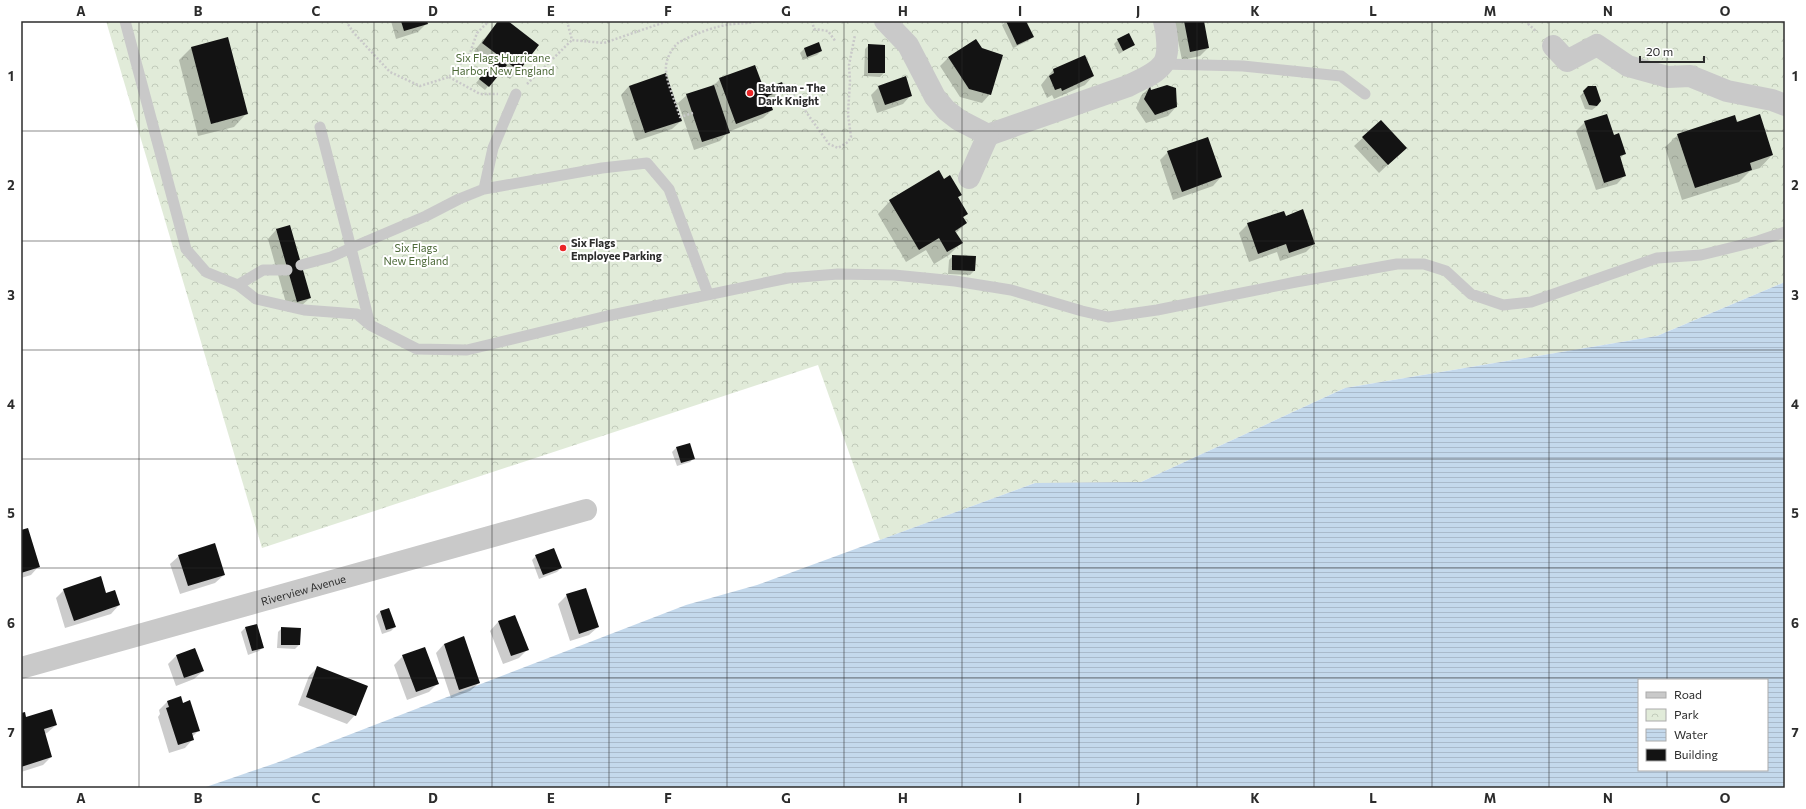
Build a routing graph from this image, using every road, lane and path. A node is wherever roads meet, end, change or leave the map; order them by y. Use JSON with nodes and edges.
{"nodes":[{"id":1,"x":125,"y":21,"type":"edge"},
{"id":2,"x":346,"y":21,"type":"edge"},
{"id":3,"x":489,"y":21,"type":"edge"},
{"id":4,"x":567,"y":21,"type":"edge"},
{"id":5,"x":668,"y":21,"type":"edge"},
{"id":6,"x":757,"y":21,"type":"edge"},
{"id":7,"x":812,"y":21,"type":"edge"},
{"id":8,"x":885,"y":21,"type":"edge"},
{"id":9,"x":1164,"y":21,"type":"edge"},
{"id":10,"x":855,"y":35,"type":"dead end"},
{"id":11,"x":836,"y":42,"type":"dead end"},
{"id":12,"x":1553,"y":46,"type":"dead end"},
{"id":13,"x":1163,"y":64,"type":"junction"},
{"id":14,"x":783,"y":85,"type":"dead end"},
{"id":15,"x":516,"y":94,"type":"dead end"},
{"id":16,"x":1366,"y":94,"type":"dead end"},
{"id":17,"x":1785,"y":105,"type":"edge"},
{"id":18,"x":693,"y":113,"type":"dead end"},
{"id":19,"x":320,"y":127,"type":"dead end"},
{"id":20,"x":988,"y":135,"type":"junction"},
{"id":21,"x":968,"y":178,"type":"dead end"},
{"id":22,"x":484,"y":189,"type":"junction"},
{"id":23,"x":1785,"y":232,"type":"edge"},
{"id":24,"x":351,"y":248,"type":"junction"},
{"id":25,"x":301,"y":265,"type":"dead end"},
{"id":26,"x":287,"y":270,"type":"dead end"},
{"id":27,"x":238,"y":285,"type":"junction"},
{"id":28,"x":708,"y":294,"type":"junction"},
{"id":29,"x":370,"y":325,"type":"junction"},
{"id":30,"x":586,"y":510,"type":"dead end"},
{"id":31,"x":21,"y":668,"type":"edge"}],
"edges":[{"from":1,"to":27,"type":"lane"},
{"from":2,"to":3,"type":"path"},
{"from":4,"to":5,"type":"path"},
{"from":6,"to":18,"type":"path"},
{"from":7,"to":11,"type":"path"},
{"from":8,"to":20,"type":"street"},
{"from":9,"to":13,"type":"street"},
{"from":10,"to":14,"type":"path"},
{"from":12,"to":17,"type":"street"},
{"from":13,"to":16,"type":"lane"},
{"from":13,"to":20,"type":"street"},
{"from":15,"to":22,"type":"lane"},
{"from":19,"to":24,"type":"lane"},
{"from":20,"to":21,"type":"street"},
{"from":22,"to":24,"type":"lane"},
{"from":22,"to":28,"type":"lane"},
{"from":23,"to":28,"type":"lane"},
{"from":24,"to":25,"type":"lane"},
{"from":24,"to":29,"type":"lane"},
{"from":26,"to":27,"type":"lane"},
{"from":27,"to":29,"type":"lane"},
{"from":28,"to":29,"type":"lane"},
{"from":30,"to":31,"type":"street","name":"Riverview Avenue"}]}
